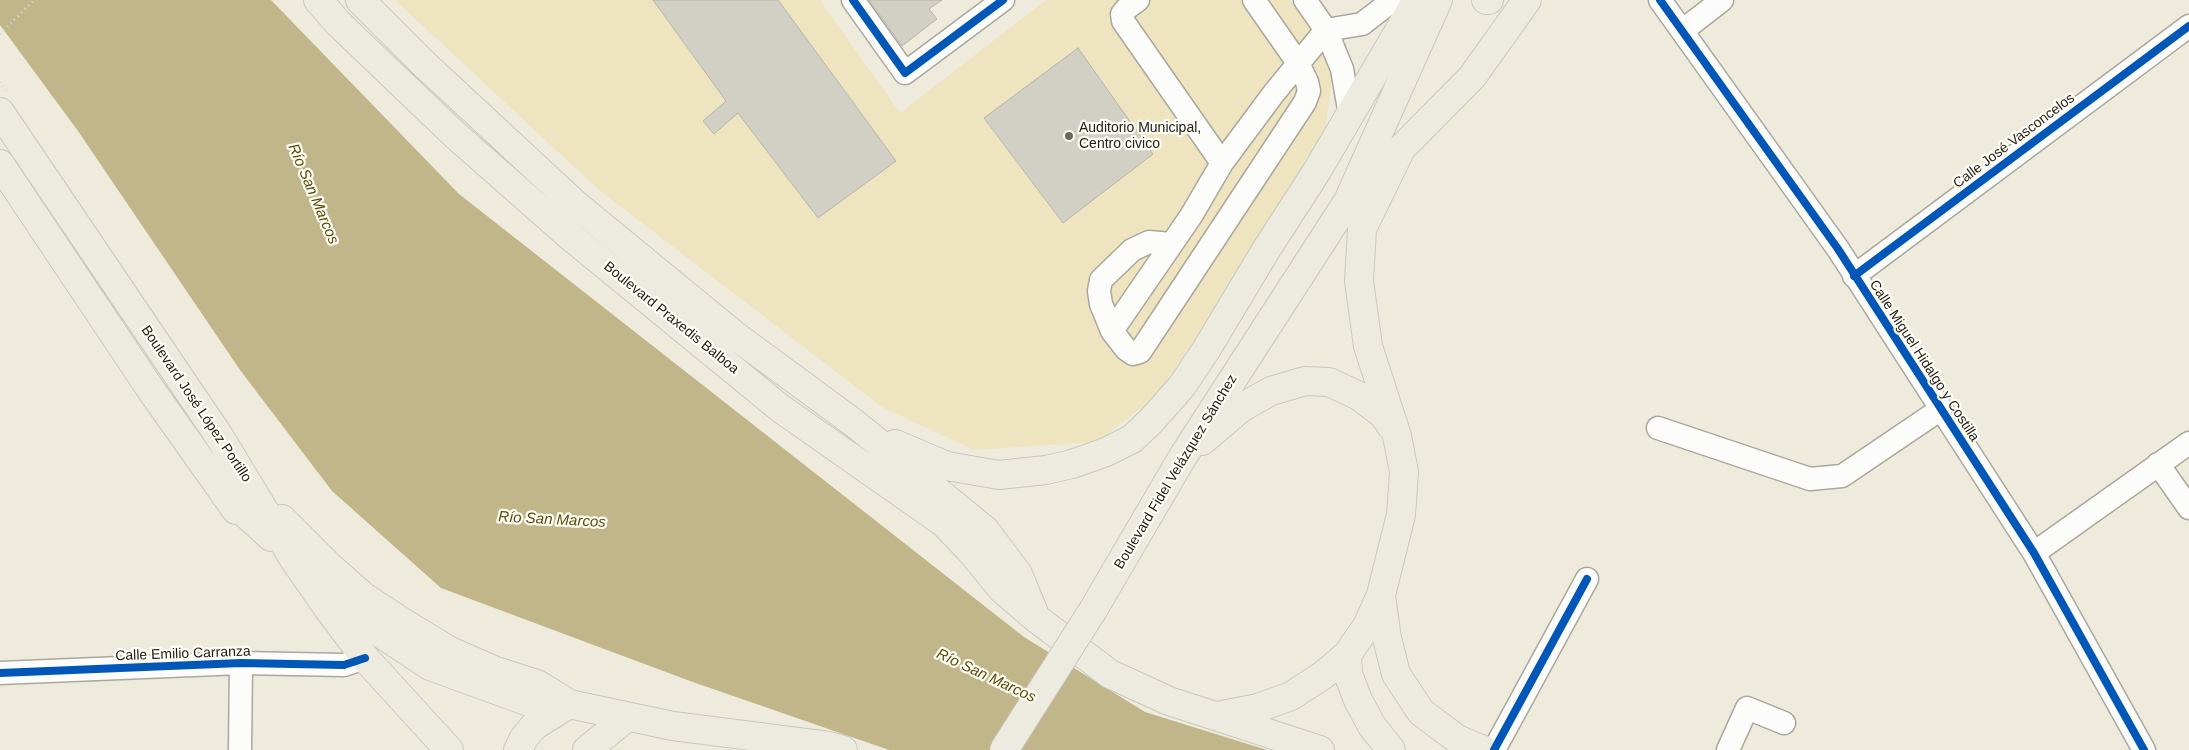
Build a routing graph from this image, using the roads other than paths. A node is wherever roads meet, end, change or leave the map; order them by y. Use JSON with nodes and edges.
{"nodes":[{"id":1,"x":318,"y":0,"type":"edge"},
{"id":2,"x":360,"y":0,"type":"edge"},
{"id":3,"x":852,"y":0,"type":"edge"},
{"id":4,"x":1003,"y":0,"type":"edge"},
{"id":5,"x":1138,"y":0,"type":"edge"},
{"id":6,"x":1254,"y":0,"type":"edge"},
{"id":7,"x":1305,"y":0,"type":"edge"},
{"id":8,"x":1393,"y":0,"type":"edge"},
{"id":9,"x":1417,"y":0,"type":"edge"},
{"id":10,"x":1438,"y":0,"type":"edge"},
{"id":11,"x":1527,"y":0,"type":"edge"},
{"id":12,"x":1660,"y":0,"type":"edge"},
{"id":13,"x":1722,"y":0,"type":"edge"},
{"id":14,"x":2189,"y":26,"type":"edge"},
{"id":15,"x":1326,"y":30,"type":"junction"},
{"id":16,"x":1682,"y":31,"type":"junction"},
{"id":17,"x":1298,"y":63,"type":"junction"},
{"id":18,"x":0,"y":112,"type":"edge"},
{"id":19,"x":1350,"y":115,"type":"junction"},
{"id":20,"x":490,"y":125,"type":"junction"},
{"id":21,"x":470,"y":148,"type":"junction"},
{"id":22,"x":1400,"y":151,"type":"junction"},
{"id":23,"x":1222,"y":163,"type":"junction"},
{"id":24,"x":0,"y":164,"type":"edge"},
{"id":25,"x":1350,"y":196,"type":"junction"},
{"id":26,"x":1171,"y":244,"type":"junction"},
{"id":27,"x":1854,"y":276,"type":"junction"},
{"id":28,"x":1112,"y":331,"type":"junction"},
{"id":29,"x":1941,"y":409,"type":"junction"},
{"id":30,"x":854,"y":423,"type":"junction"},
{"id":31,"x":1658,"y":428,"type":"dead end"},
{"id":32,"x":1397,"y":436,"type":"junction"},
{"id":33,"x":2189,"y":442,"type":"edge"},
{"id":34,"x":1182,"y":458,"type":"junction"},
{"id":35,"x":2158,"y":464,"type":"junction"},
{"id":36,"x":241,"y":471,"type":"junction"},
{"id":37,"x":209,"y":472,"type":"junction"},
{"id":38,"x":225,"y":495,"type":"junction"},
{"id":39,"x":2189,"y":508,"type":"edge"},
{"id":40,"x":2034,"y":553,"type":"junction"},
{"id":41,"x":293,"y":558,"type":"junction"},
{"id":42,"x":1587,"y":579,"type":"dead end"},
{"id":43,"x":1381,"y":595,"type":"junction"},
{"id":44,"x":1036,"y":619,"type":"junction"},
{"id":45,"x":1348,"y":655,"type":"junction"},
{"id":46,"x":362,"y":660,"type":"junction"},
{"id":47,"x":241,"y":663,"type":"junction"},
{"id":48,"x":0,"y":673,"type":"edge"},
{"id":49,"x":569,"y":704,"type":"junction"},
{"id":50,"x":1216,"y":716,"type":"junction"},
{"id":51,"x":626,"y":717,"type":"junction"},
{"id":52,"x":1784,"y":723,"type":"dead end"},
{"id":53,"x":240,"y":750,"type":"edge"},
{"id":54,"x":449,"y":750,"type":"edge"},
{"id":55,"x":518,"y":750,"type":"edge"},
{"id":56,"x":587,"y":750,"type":"edge"},
{"id":57,"x":843,"y":750,"type":"edge"},
{"id":58,"x":1004,"y":750,"type":"edge"},
{"id":59,"x":1320,"y":750,"type":"edge"},
{"id":60,"x":1391,"y":750,"type":"edge"},
{"id":61,"x":1483,"y":750,"type":"edge"},
{"id":62,"x":1494,"y":750,"type":"edge"},
{"id":63,"x":1728,"y":750,"type":"edge"},
{"id":64,"x":2144,"y":750,"type":"edge"}],
"edges":[{"from":1,"to":21,"type":"main road","name":"Boulevard Praxedis Balboa"},
{"from":2,"to":20,"type":"main road","name":"Boulevard Praxedis Balboa"},
{"from":3,"to":4,"type":"street"},
{"from":5,"to":23,"type":"street"},
{"from":6,"to":17,"type":"street"},
{"from":7,"to":15,"type":"street"},
{"from":8,"to":15,"type":"street"},
{"from":9,"to":19,"type":"main road"},
{"from":10,"to":25,"type":"main road","name":"Boulevard Fidel Velázquez Sánchez"},
{"from":11,"to":22,"type":"main road","name":"Boulevard Fidel Velázquez Sánchez"},
{"from":12,"to":16,"type":"street","name":"Calle Miguel Hidalgo y Costilla"},
{"from":13,"to":16,"type":"street"},
{"from":14,"to":27,"type":"street","name":"Calle José Vasconcelos"},
{"from":15,"to":17,"type":"street"},
{"from":15,"to":19,"type":"street"},
{"from":16,"to":27,"type":"street","name":"Calle Miguel Hidalgo y Costilla"},
{"from":17,"to":23,"type":"street"},
{"from":17,"to":28,"type":"street"},
{"from":18,"to":36,"type":"main road","name":"Boulevard José López Portillo"},
{"from":19,"to":30,"type":"main road"},
{"from":20,"to":21,"type":"main road"},
{"from":20,"to":30,"type":"main road","name":"Boulevard Praxedis Balboa"},
{"from":21,"to":44,"type":"main road","name":"Boulevard Praxedis Balboa"},
{"from":22,"to":25,"type":"main road","name":"Boulevard Fidel Velázquez Sánchez"},
{"from":22,"to":32,"type":"main road"},
{"from":23,"to":26,"type":"street"},
{"from":24,"to":37,"type":"main road","name":"Boulevard José López Portillo"},
{"from":25,"to":34,"type":"main road","name":"Boulevard Fidel Velázquez Sánchez"},
{"from":26,"to":28,"type":"street"},
{"from":26,"to":28,"type":"street"},
{"from":27,"to":29,"type":"street","name":"Calle Miguel Hidalgo y Costilla"},
{"from":29,"to":31,"type":"street"},
{"from":29,"to":40,"type":"street","name":"Calle Miguel Hidalgo y Costilla"},
{"from":30,"to":44,"type":"main road","name":"Boulevard Praxedis Balboa"},
{"from":32,"to":34,"type":"main road"},
{"from":32,"to":43,"type":"main road"},
{"from":33,"to":35,"type":"street"},
{"from":34,"to":58,"type":"main road","name":"Boulevard Fidel Velázquez Sánchez","bridge":true},
{"from":35,"to":39,"type":"street"},
{"from":35,"to":40,"type":"street"},
{"from":36,"to":37,"type":"main road"},
{"from":36,"to":41,"type":"main road","name":"Boulevard José López Portillo"},
{"from":36,"to":49,"type":"main road"},
{"from":37,"to":38,"type":"main road","name":"Boulevard José López Portillo"},
{"from":38,"to":41,"type":"main road"},
{"from":38,"to":46,"type":"main road","name":"Boulevard José López Portillo"},
{"from":40,"to":64,"type":"street","name":"Calle Miguel Hidalgo y Costilla"},
{"from":41,"to":46,"type":"main road","name":"Boulevard José López Portillo"},
{"from":41,"to":49,"type":"main road"},
{"from":42,"to":62,"type":"street"},
{"from":43,"to":45,"type":"main road"},
{"from":43,"to":61,"type":"main road"},
{"from":44,"to":50,"type":"main road","name":"Boulevard Praxedis Balboa"},
{"from":45,"to":50,"type":"main road"},
{"from":45,"to":60,"type":"main road"},
{"from":46,"to":47,"type":"street","name":"Calle Emilio Carranza"},
{"from":46,"to":54,"type":"main road","name":"Boulevard José López Portillo"},
{"from":47,"to":48,"type":"street","name":"Calle Emilio Carranza"},
{"from":47,"to":53,"type":"street"},
{"from":49,"to":51,"type":"main road"},
{"from":49,"to":55,"type":"main road"},
{"from":50,"to":59,"type":"main road","name":"Boulevard Praxedis Balboa"},
{"from":51,"to":56,"type":"main road"},
{"from":51,"to":57,"type":"main road"},
{"from":52,"to":63,"type":"street"}]}
